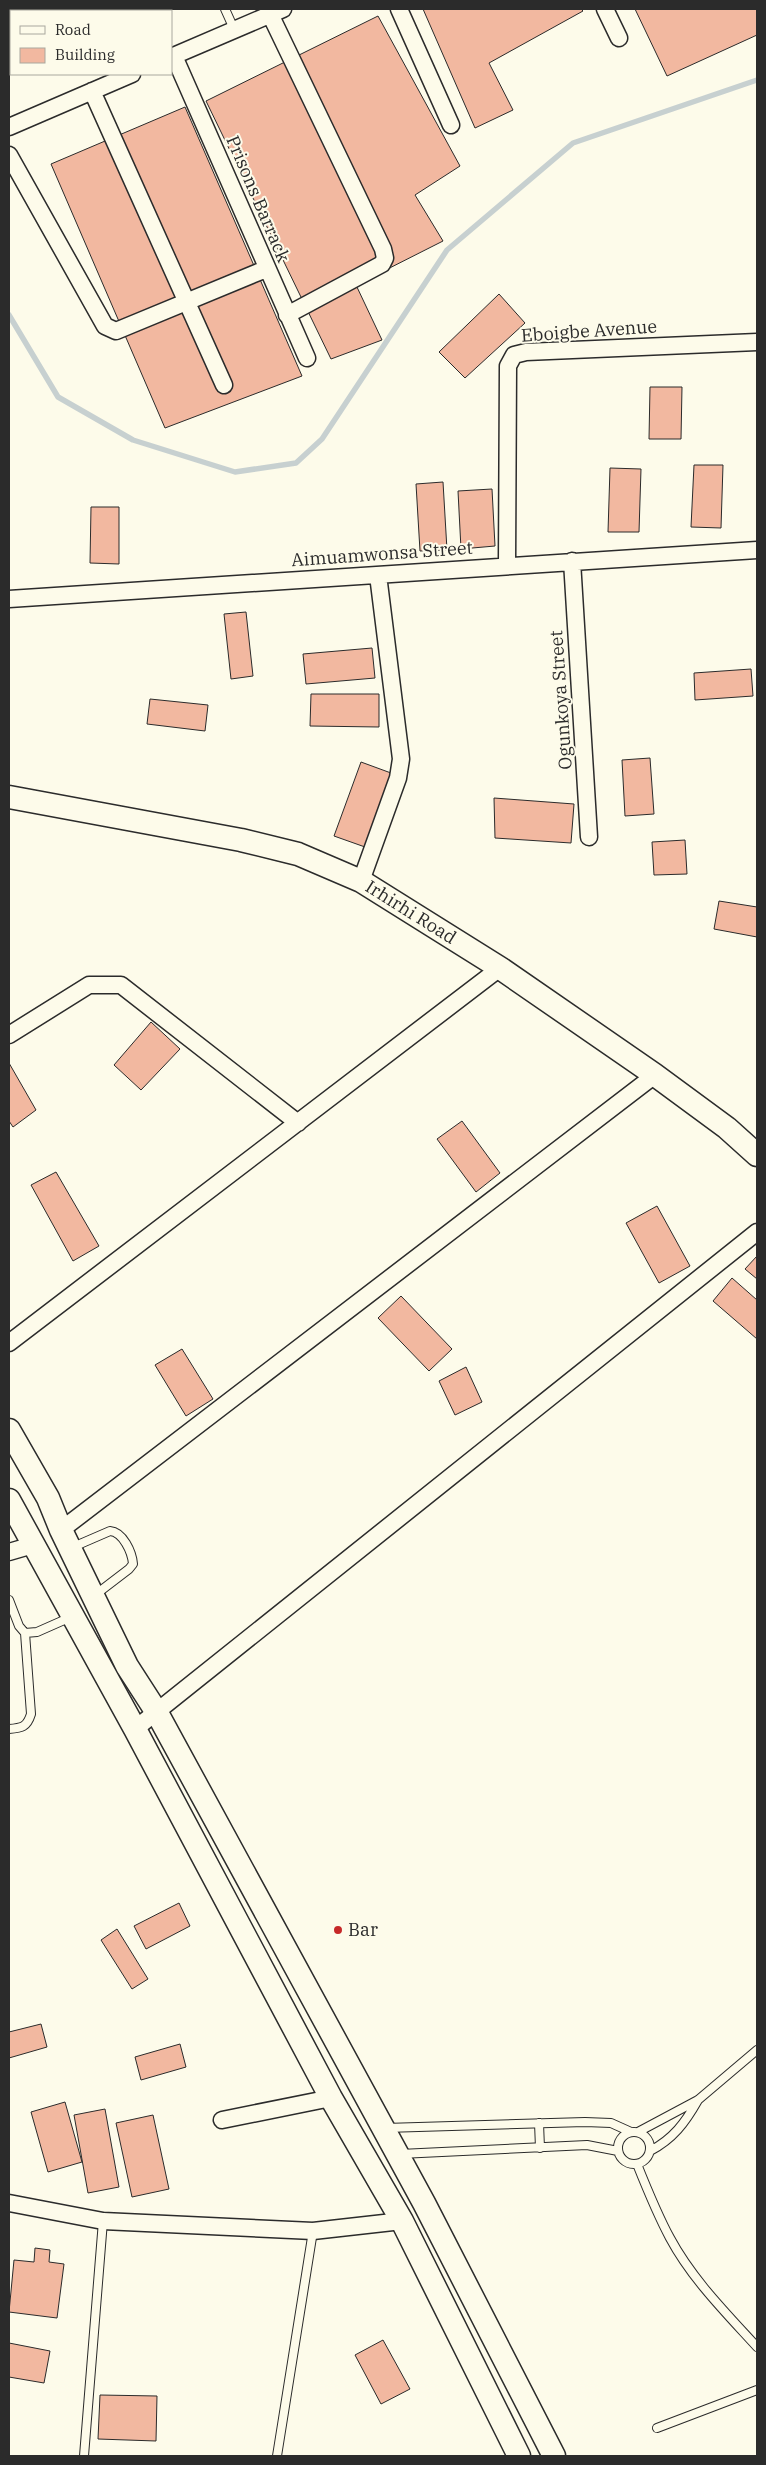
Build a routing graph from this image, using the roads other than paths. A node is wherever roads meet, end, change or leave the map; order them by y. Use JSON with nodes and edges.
{"nodes":[{"id":1,"x":225,"y":9,"type":"edge"},
{"id":2,"x":399,"y":9,"type":"edge"},
{"id":3,"x":606,"y":9,"type":"edge"},
{"id":4,"x":277,"y":12,"type":"edge"},
{"id":5,"x":234,"y":29,"type":"junction"},
{"id":6,"x":619,"y":38,"type":"dead end"},
{"id":7,"x":172,"y":56,"type":"edge"},
{"id":8,"x":130,"y":75,"type":"edge"},
{"id":9,"x":92,"y":91,"type":"junction"},
{"id":10,"x":451,"y":125,"type":"dead end"},
{"id":11,"x":9,"y":127,"type":"edge"},
{"id":12,"x":9,"y":155,"type":"edge"},
{"id":13,"x":266,"y":269,"type":"junction"},
{"id":14,"x":186,"y":302,"type":"junction"},
{"id":15,"x":287,"y":315,"type":"junction"},
{"id":16,"x":757,"y":342,"type":"edge"},
{"id":17,"x":307,"y":358,"type":"dead end"},
{"id":18,"x":224,"y":386,"type":"dead end"},
{"id":19,"x":757,"y":550,"type":"edge"},
{"id":20,"x":572,"y":561,"type":"junction"},
{"id":21,"x":508,"y":566,"type":"junction"},
{"id":22,"x":378,"y":575,"type":"junction"},
{"id":23,"x":9,"y":599,"type":"edge"},
{"id":24,"x":9,"y":797,"type":"edge"},
{"id":25,"x":589,"y":837,"type":"dead end"},
{"id":26,"x":361,"y":881,"type":"junction"},
{"id":27,"x":500,"y":968,"type":"junction"},
{"id":28,"x":9,"y":1035,"type":"edge"},
{"id":29,"x":655,"y":1075,"type":"junction"},
{"id":30,"x":298,"y":1123,"type":"junction"},
{"id":31,"x":757,"y":1154,"type":"edge"},
{"id":32,"x":757,"y":1232,"type":"edge"},
{"id":33,"x":9,"y":1343,"type":"edge"},
{"id":34,"x":9,"y":1430,"type":"edge"},
{"id":35,"x":9,"y":1500,"type":"edge"},
{"id":36,"x":65,"y":1539,"type":"junction"},
{"id":37,"x":33,"y":1545,"type":"junction"},
{"id":38,"x":9,"y":1552,"type":"edge"},
{"id":39,"x":93,"y":1596,"type":"junction"},
{"id":40,"x":9,"y":1600,"type":"edge"},
{"id":41,"x":73,"y":1616,"type":"junction"},
{"id":42,"x":26,"y":1633,"type":"junction"},
{"id":43,"x":156,"y":1711,"type":"junction"},
{"id":44,"x":9,"y":1729,"type":"edge"},
{"id":45,"x":135,"y":1729,"type":"junction"},
{"id":46,"x":757,"y":2050,"type":"edge"},
{"id":47,"x":331,"y":2098,"type":"junction"},
{"id":48,"x":698,"y":2100,"type":"junction"},
{"id":49,"x":222,"y":2120,"type":"dead end"},
{"id":50,"x":539,"y":2124,"type":"junction"},
{"id":51,"x":383,"y":2128,"type":"junction"},
{"id":52,"x":635,"y":2132,"type":"junction"},
{"id":53,"x":540,"y":2148,"type":"junction"},
{"id":54,"x":618,"y":2150,"type":"junction"},
{"id":55,"x":650,"y":2151,"type":"junction"},
{"id":56,"x":398,"y":2154,"type":"junction"},
{"id":57,"x":637,"y":2164,"type":"junction"},
{"id":58,"x":9,"y":2203,"type":"edge"},
{"id":59,"x":402,"y":2220,"type":"junction"},
{"id":60,"x":103,"y":2221,"type":"junction"},
{"id":61,"x":313,"y":2231,"type":"junction"},
{"id":62,"x":757,"y":2346,"type":"edge"},
{"id":63,"x":757,"y":2390,"type":"edge"},
{"id":64,"x":657,"y":2428,"type":"dead end"},
{"id":65,"x":84,"y":2456,"type":"edge"},
{"id":66,"x":277,"y":2456,"type":"edge"},
{"id":67,"x":519,"y":2456,"type":"edge"},
{"id":68,"x":554,"y":2456,"type":"edge"}],
"edges":[{"from":1,"to":5,"type":"lane"},
{"from":2,"to":10,"type":"street"},
{"from":3,"to":6,"type":"street"},
{"from":4,"to":5,"type":"street"},
{"from":4,"to":15,"type":"street"},
{"from":5,"to":7,"type":"street"},
{"from":7,"to":13,"type":"street","name":"Prisons Barrack"},
{"from":8,"to":9,"type":"street"},
{"from":9,"to":11,"type":"street"},
{"from":9,"to":14,"type":"street"},
{"from":12,"to":14,"type":"street"},
{"from":13,"to":14,"type":"street"},
{"from":13,"to":15,"type":"street","name":"Prisons Barrack"},
{"from":14,"to":18,"type":"street"},
{"from":15,"to":17,"type":"street","name":"Prisons Barrack"},
{"from":16,"to":21,"type":"street","name":"Eboigbe Avenue"},
{"from":19,"to":20,"type":"street","name":"Aimuamwonsa Street"},
{"from":20,"to":21,"type":"street","name":"Aimuamwonsa Street"},
{"from":20,"to":25,"type":"street","name":"Ogunkoya Street"},
{"from":21,"to":22,"type":"street","name":"Aimuamwonsa Street"},
{"from":22,"to":23,"type":"street","name":"Aimuamwonsa Street"},
{"from":22,"to":26,"type":"street"},
{"from":24,"to":26,"type":"main road","name":"Irhirhi Road"},
{"from":26,"to":27,"type":"main road","name":"Irhirhi Road"},
{"from":27,"to":29,"type":"main road","name":"Irhirhi Road"},
{"from":27,"to":30,"type":"street"},
{"from":28,"to":30,"type":"street"},
{"from":29,"to":31,"type":"main road","name":"Irhirhi Road"},
{"from":29,"to":36,"type":"street"},
{"from":30,"to":33,"type":"street"},
{"from":32,"to":43,"type":"street"},
{"from":34,"to":36,"type":"main road"},
{"from":35,"to":37,"type":"main road"},
{"from":36,"to":39,"type":"main road"},
{"from":36,"to":39,"type":"lane"},
{"from":37,"to":38,"type":"street"},
{"from":37,"to":41,"type":"main road"},
{"from":39,"to":43,"type":"main road"},
{"from":40,"to":42,"type":"lane"},
{"from":41,"to":42,"type":"lane"},
{"from":41,"to":45,"type":"main road"},
{"from":42,"to":44,"type":"lane"},
{"from":43,"to":45,"type":"street"},
{"from":43,"to":51,"type":"main road"},
{"from":45,"to":47,"type":"main road"},
{"from":46,"to":48,"type":"lane"},
{"from":47,"to":49,"type":"street"},
{"from":47,"to":59,"type":"main road"},
{"from":48,"to":52,"type":"lane"},
{"from":48,"to":55,"type":"lane"},
{"from":50,"to":51,"type":"lane"},
{"from":50,"to":52,"type":"lane"},
{"from":50,"to":53,"type":"lane"},
{"from":51,"to":56,"type":"main road"},
{"from":52,"to":54,"type":"lane"},
{"from":52,"to":55,"type":"lane"},
{"from":53,"to":54,"type":"lane"},
{"from":53,"to":56,"type":"lane"},
{"from":54,"to":57,"type":"lane"},
{"from":55,"to":57,"type":"lane"},
{"from":56,"to":68,"type":"main road"},
{"from":57,"to":62,"type":"lane"},
{"from":58,"to":60,"type":"street"},
{"from":59,"to":61,"type":"street"},
{"from":59,"to":67,"type":"main road"},
{"from":60,"to":61,"type":"street"},
{"from":60,"to":65,"type":"lane"},
{"from":61,"to":66,"type":"lane"},
{"from":63,"to":64,"type":"lane"}]}
